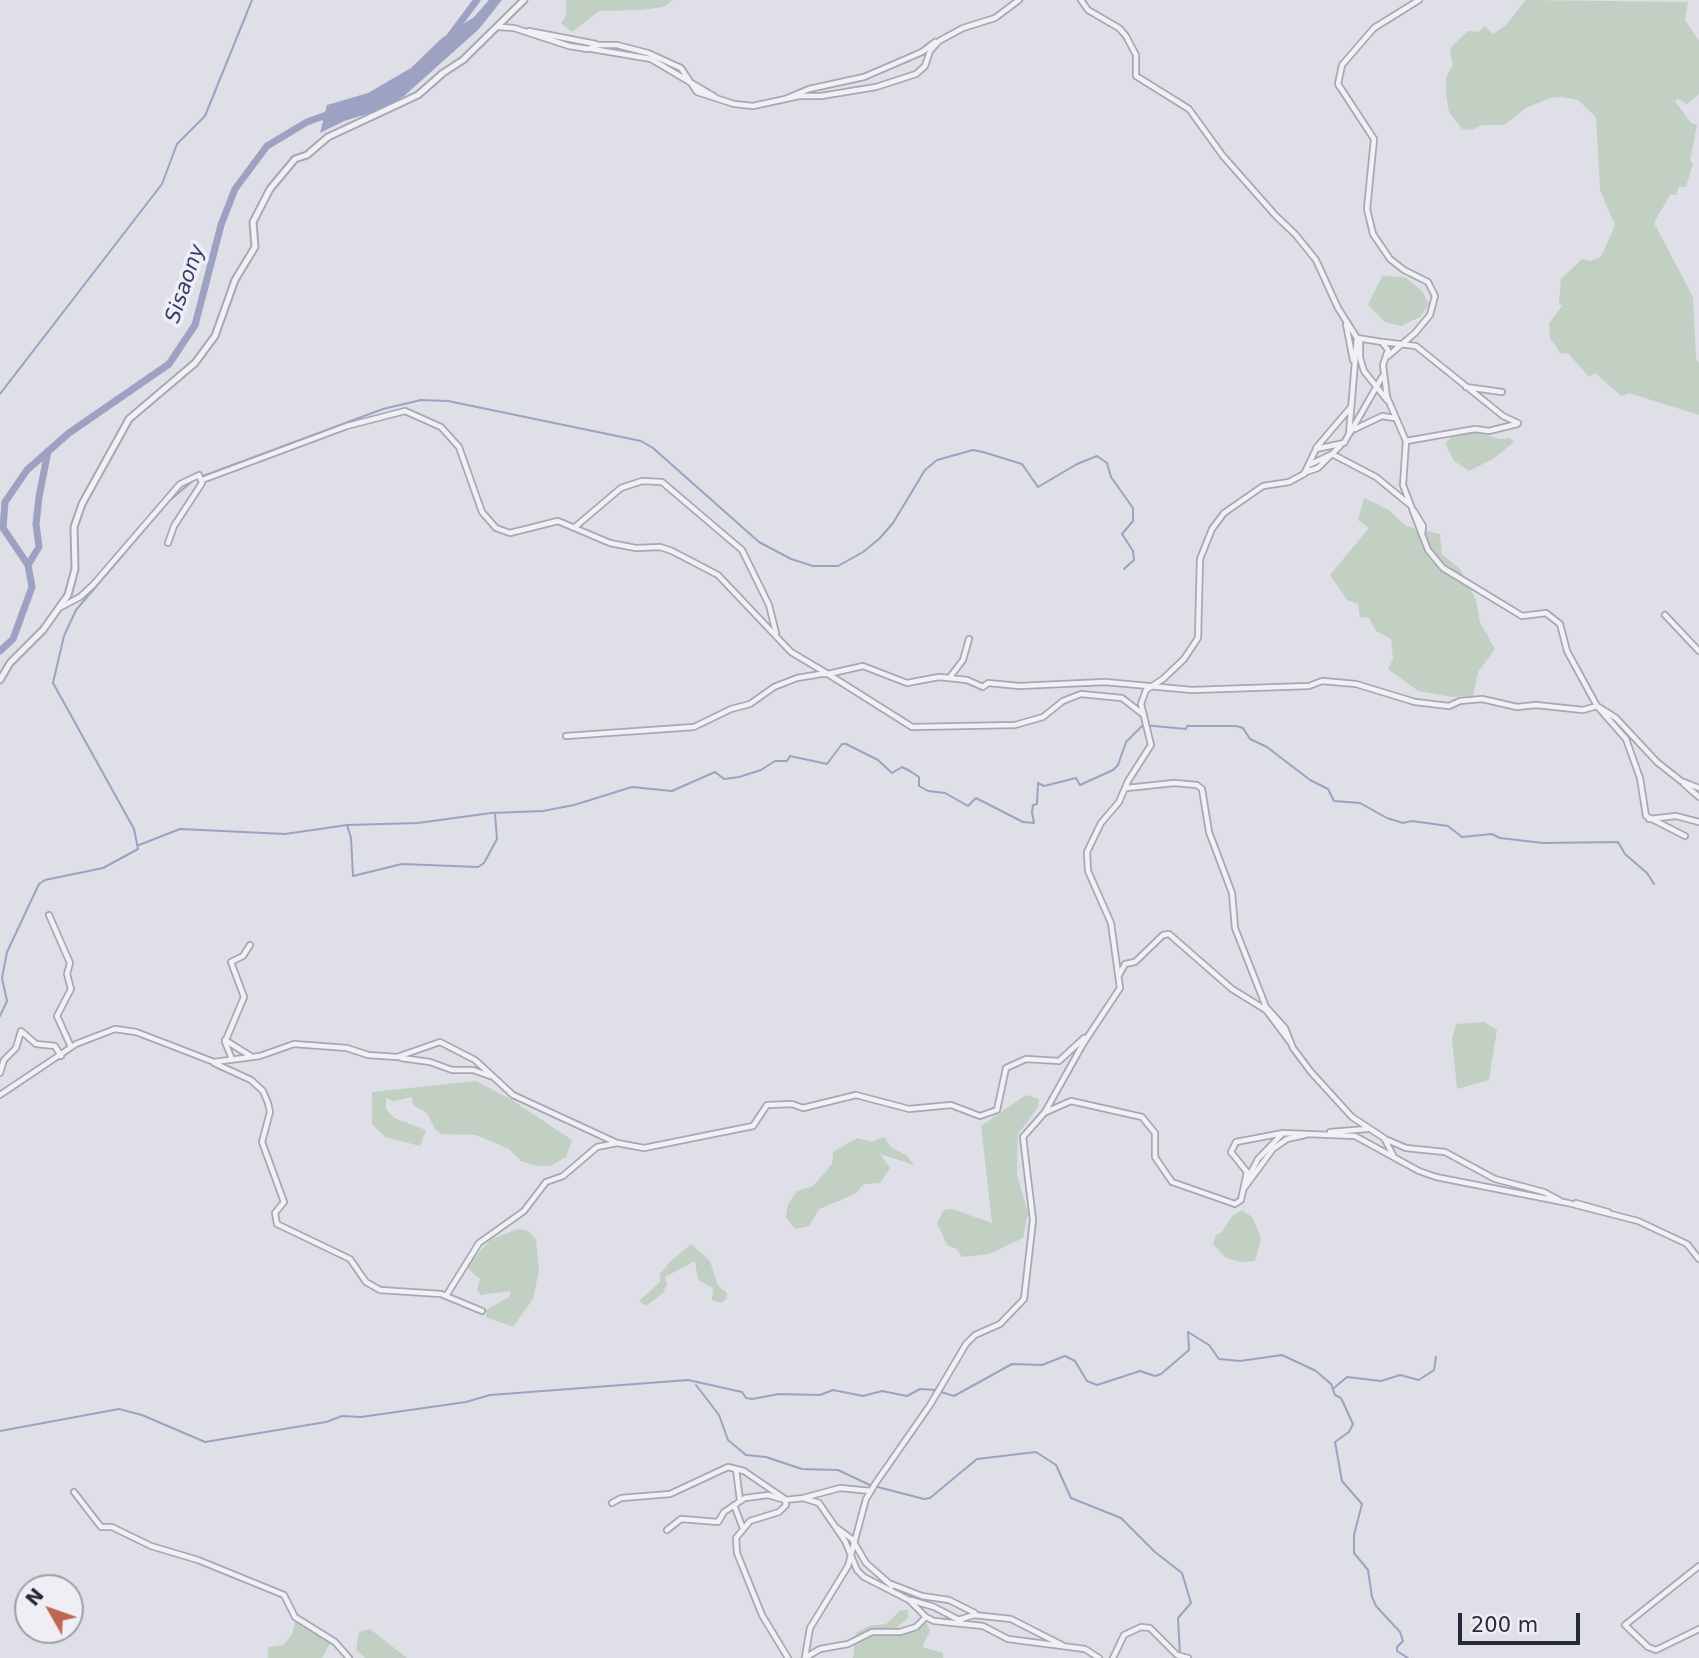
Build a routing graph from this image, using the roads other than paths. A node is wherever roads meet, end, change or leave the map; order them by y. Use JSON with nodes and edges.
{"nodes":[{"id":1,"x":524,"y":0,"type":"edge"},
{"id":2,"x":1019,"y":0,"type":"edge"},
{"id":3,"x":1081,"y":0,"type":"edge"},
{"id":4,"x":1419,"y":0,"type":"edge"},
{"id":5,"x":499,"y":27,"type":"junction"},
{"id":6,"x":514,"y":28,"type":"junction"},
{"id":7,"x":942,"y":40,"type":"junction"},
{"id":8,"x":598,"y":45,"type":"junction"},
{"id":9,"x":588,"y":49,"type":"junction"},
{"id":10,"x":687,"y":78,"type":"junction"},
{"id":11,"x":784,"y":100,"type":"junction"},
{"id":12,"x":1345,"y":320,"type":"junction"},
{"id":13,"x":1358,"y":338,"type":"junction"},
{"id":14,"x":1384,"y":343,"type":"junction"},
{"id":15,"x":1405,"y":343,"type":"junction"},
{"id":16,"x":1387,"y":357,"type":"junction"},
{"id":17,"x":1353,"y":364,"type":"junction"},
{"id":18,"x":1382,"y":376,"type":"junction"},
{"id":19,"x":1465,"y":387,"type":"junction"},
{"id":20,"x":1377,"y":389,"type":"junction"},
{"id":21,"x":1502,"y":392,"type":"dead end"},
{"id":22,"x":1388,"y":401,"type":"junction"},
{"id":23,"x":1353,"y":404,"type":"junction"},
{"id":24,"x":1394,"y":418,"type":"junction"},
{"id":25,"x":1352,"y":431,"type":"junction"},
{"id":26,"x":1406,"y":441,"type":"junction"},
{"id":27,"x":1340,"y":446,"type":"junction"},
{"id":28,"x":1316,"y":449,"type":"junction"},
{"id":29,"x":1332,"y":454,"type":"junction"},
{"id":30,"x":1307,"y":470,"type":"junction"},
{"id":31,"x":201,"y":478,"type":"junction"},
{"id":32,"x":1410,"y":505,"type":"junction"},
{"id":33,"x":575,"y":527,"type":"junction"},
{"id":34,"x":168,"y":543,"type":"dead end"},
{"id":35,"x":60,"y":607,"type":"junction"},
{"id":36,"x":1665,"y":615,"type":"dead end"},
{"id":37,"x":778,"y":638,"type":"junction"},
{"id":38,"x":969,"y":639,"type":"dead end"},
{"id":39,"x":1699,"y":651,"type":"edge"},
{"id":40,"x":828,"y":674,"type":"junction"},
{"id":41,"x":950,"y":678,"type":"junction"},
{"id":42,"x":0,"y":680,"type":"edge"},
{"id":43,"x":1152,"y":685,"type":"junction"},
{"id":44,"x":1597,"y":706,"type":"junction"},
{"id":45,"x":1144,"y":715,"type":"junction"},
{"id":46,"x":566,"y":736,"type":"dead end"},
{"id":47,"x":1681,"y":781,"type":"junction"},
{"id":48,"x":1127,"y":788,"type":"junction"},
{"id":49,"x":1699,"y":788,"type":"edge"},
{"id":50,"x":1699,"y":797,"type":"edge"},
{"id":51,"x":1648,"y":819,"type":"junction"},
{"id":52,"x":1699,"y":822,"type":"edge"},
{"id":53,"x":1685,"y":836,"type":"dead end"},
{"id":54,"x":49,"y":915,"type":"dead end"},
{"id":55,"x":250,"y":945,"type":"dead end"},
{"id":56,"x":1118,"y":976,"type":"junction"},
{"id":57,"x":1094,"y":1028,"type":"junction"},
{"id":58,"x":225,"y":1040,"type":"junction"},
{"id":59,"x":1291,"y":1042,"type":"junction"},
{"id":60,"x":71,"y":1048,"type":"junction"},
{"id":61,"x":61,"y":1056,"type":"junction"},
{"id":62,"x":253,"y":1057,"type":"junction"},
{"id":63,"x":397,"y":1057,"type":"junction"},
{"id":64,"x":232,"y":1059,"type":"junction"},
{"id":65,"x":214,"y":1062,"type":"junction"},
{"id":66,"x":0,"y":1073,"type":"edge"},
{"id":67,"x":494,"y":1078,"type":"junction"},
{"id":68,"x":0,"y":1087,"type":"edge"},
{"id":69,"x":2,"y":1094,"type":"edge"},
{"id":70,"x":1045,"y":1112,"type":"junction"},
{"id":71,"x":1368,"y":1128,"type":"junction"},
{"id":72,"x":1283,"y":1133,"type":"junction"},
{"id":73,"x":1309,"y":1133,"type":"junction"},
{"id":74,"x":1323,"y":1133,"type":"junction"},
{"id":75,"x":1384,"y":1138,"type":"junction"},
{"id":76,"x":617,"y":1143,"type":"junction"},
{"id":77,"x":1394,"y":1155,"type":"junction"},
{"id":78,"x":1246,"y":1185,"type":"junction"},
{"id":79,"x":1566,"y":1202,"type":"junction"},
{"id":80,"x":1699,"y":1259,"type":"edge"},
{"id":81,"x":446,"y":1296,"type":"junction"},
{"id":82,"x":482,"y":1311,"type":"dead end"},
{"id":83,"x":736,"y":1469,"type":"junction"},
{"id":84,"x":874,"y":1487,"type":"junction"},
{"id":85,"x":74,"y":1492,"type":"dead end"},
{"id":86,"x":803,"y":1498,"type":"junction"},
{"id":87,"x":785,"y":1500,"type":"junction"},
{"id":88,"x":740,"y":1501,"type":"junction"},
{"id":89,"x":612,"y":1503,"type":"dead end"},
{"id":90,"x":734,"y":1505,"type":"junction"},
{"id":91,"x":742,"y":1527,"type":"junction"},
{"id":92,"x":835,"y":1527,"type":"junction"},
{"id":93,"x":667,"y":1530,"type":"dead end"},
{"id":94,"x":855,"y":1547,"type":"junction"},
{"id":95,"x":852,"y":1556,"type":"junction"},
{"id":96,"x":1699,"y":1566,"type":"edge"},
{"id":97,"x":891,"y":1584,"type":"junction"},
{"id":98,"x":897,"y":1592,"type":"junction"},
{"id":99,"x":909,"y":1600,"type":"junction"},
{"id":100,"x":978,"y":1615,"type":"junction"},
{"id":101,"x":926,"y":1617,"type":"junction"},
{"id":102,"x":958,"y":1620,"type":"junction"},
{"id":103,"x":965,"y":1622,"type":"junction"},
{"id":104,"x":1699,"y":1629,"type":"edge"},
{"id":105,"x":1063,"y":1646,"type":"junction"},
{"id":106,"x":1093,"y":1655,"type":"edge"},
{"id":107,"x":1184,"y":1657,"type":"edge"},
{"id":108,"x":349,"y":1658,"type":"edge"},
{"id":109,"x":788,"y":1658,"type":"edge"},
{"id":110,"x":805,"y":1658,"type":"edge"},
{"id":111,"x":1099,"y":1658,"type":"edge"},
{"id":112,"x":1113,"y":1658,"type":"edge"}],
"edges":[{"from":1,"to":5,"type":"street"},
{"from":2,"to":7,"type":"street"},
{"from":3,"to":12,"type":"street"},
{"from":4,"to":15,"type":"street"},
{"from":5,"to":6,"type":"street"},
{"from":5,"to":35,"type":"street"},
{"from":6,"to":8,"type":"street"},
{"from":6,"to":9,"type":"street"},
{"from":7,"to":11,"type":"street"},
{"from":7,"to":11,"type":"street"},
{"from":8,"to":9,"type":"street"},
{"from":8,"to":10,"type":"street"},
{"from":9,"to":10,"type":"street"},
{"from":10,"to":11,"type":"street"},
{"from":12,"to":13,"type":"street"},
{"from":12,"to":17,"type":"street"},
{"from":13,"to":14,"type":"street"},
{"from":13,"to":17,"type":"street"},
{"from":13,"to":20,"type":"street"},
{"from":14,"to":15,"type":"street"},
{"from":14,"to":16,"type":"street"},
{"from":15,"to":16,"type":"street"},
{"from":15,"to":19,"type":"street"},
{"from":16,"to":18,"type":"street"},
{"from":17,"to":23,"type":"street"},
{"from":18,"to":20,"type":"street"},
{"from":18,"to":22,"type":"street"},
{"from":19,"to":21,"type":"street"},
{"from":19,"to":26,"type":"street"},
{"from":20,"to":22,"type":"street"},
{"from":20,"to":25,"type":"street"},
{"from":22,"to":24,"type":"street"},
{"from":23,"to":25,"type":"street"},
{"from":23,"to":28,"type":"street"},
{"from":24,"to":25,"type":"street"},
{"from":24,"to":26,"type":"street"},
{"from":25,"to":27,"type":"street"},
{"from":26,"to":32,"type":"street"},
{"from":27,"to":28,"type":"street"},
{"from":27,"to":29,"type":"street"},
{"from":28,"to":30,"type":"street"},
{"from":29,"to":30,"type":"street"},
{"from":29,"to":32,"type":"street"},
{"from":30,"to":43,"type":"street"},
{"from":31,"to":33,"type":"street"},
{"from":31,"to":34,"type":"street"},
{"from":31,"to":35,"type":"street"},
{"from":32,"to":44,"type":"street"},
{"from":33,"to":37,"type":"street"},
{"from":33,"to":37,"type":"street"},
{"from":35,"to":42,"type":"street"},
{"from":36,"to":39,"type":"street"},
{"from":37,"to":40,"type":"street"},
{"from":38,"to":41,"type":"street"},
{"from":40,"to":41,"type":"street"},
{"from":40,"to":45,"type":"street"},
{"from":40,"to":46,"type":"street"},
{"from":41,"to":43,"type":"street"},
{"from":43,"to":44,"type":"street"},
{"from":43,"to":45,"type":"street"},
{"from":44,"to":47,"type":"street"},
{"from":44,"to":51,"type":"street"},
{"from":45,"to":48,"type":"street"},
{"from":47,"to":49,"type":"street"},
{"from":47,"to":50,"type":"street"},
{"from":48,"to":56,"type":"street"},
{"from":48,"to":59,"type":"street"},
{"from":51,"to":52,"type":"street"},
{"from":51,"to":53,"type":"street"},
{"from":54,"to":60,"type":"street"},
{"from":55,"to":58,"type":"street"},
{"from":56,"to":57,"type":"street"},
{"from":56,"to":59,"type":"street"},
{"from":57,"to":70,"type":"street"},
{"from":57,"to":76,"type":"street"},
{"from":58,"to":62,"type":"street"},
{"from":58,"to":64,"type":"street"},
{"from":59,"to":71,"type":"street"},
{"from":60,"to":61,"type":"street"},
{"from":60,"to":65,"type":"street"},
{"from":61,"to":66,"type":"street"},
{"from":61,"to":69,"type":"street"},
{"from":62,"to":63,"type":"street"},
{"from":62,"to":64,"type":"street"},
{"from":63,"to":67,"type":"street"},
{"from":63,"to":67,"type":"street"},
{"from":64,"to":65,"type":"street"},
{"from":65,"to":81,"type":"street"},
{"from":67,"to":76,"type":"street"},
{"from":68,"to":69,"type":"street"},
{"from":70,"to":78,"type":"street"},
{"from":70,"to":84,"type":"street"},
{"from":71,"to":74,"type":"street"},
{"from":71,"to":75,"type":"street"},
{"from":72,"to":73,"type":"street"},
{"from":72,"to":78,"type":"street"},
{"from":72,"to":78,"type":"street"},
{"from":73,"to":74,"type":"street"},
{"from":73,"to":78,"type":"street"},
{"from":74,"to":77,"type":"street"},
{"from":75,"to":77,"type":"street"},
{"from":75,"to":79,"type":"street"},
{"from":76,"to":81,"type":"street"},
{"from":77,"to":79,"type":"street"},
{"from":79,"to":80,"type":"street"},
{"from":81,"to":82,"type":"street"},
{"from":83,"to":87,"type":"street"},
{"from":83,"to":88,"type":"street"},
{"from":83,"to":89,"type":"street"},
{"from":84,"to":86,"type":"street"},
{"from":84,"to":94,"type":"street"},
{"from":85,"to":108,"type":"street"},
{"from":86,"to":87,"type":"street"},
{"from":86,"to":92,"type":"street"},
{"from":87,"to":88,"type":"street"},
{"from":87,"to":91,"type":"street"},
{"from":88,"to":90,"type":"street"},
{"from":90,"to":91,"type":"street"},
{"from":90,"to":93,"type":"street"},
{"from":91,"to":109,"type":"street"},
{"from":92,"to":94,"type":"street"},
{"from":92,"to":95,"type":"street"},
{"from":94,"to":95,"type":"street"},
{"from":94,"to":97,"type":"street"},
{"from":95,"to":98,"type":"street"},
{"from":95,"to":110,"type":"street"},
{"from":96,"to":104,"type":"street"},
{"from":97,"to":98,"type":"street"},
{"from":97,"to":100,"type":"street"},
{"from":98,"to":99,"type":"street"},
{"from":99,"to":101,"type":"street"},
{"from":99,"to":102,"type":"street"},
{"from":100,"to":102,"type":"street"},
{"from":100,"to":105,"type":"street"},
{"from":101,"to":103,"type":"street"},
{"from":101,"to":110,"type":"street"},
{"from":102,"to":103,"type":"street"},
{"from":103,"to":105,"type":"street"},
{"from":105,"to":106,"type":"street"},
{"from":106,"to":111,"type":"street"},
{"from":107,"to":112,"type":"street"}]}
